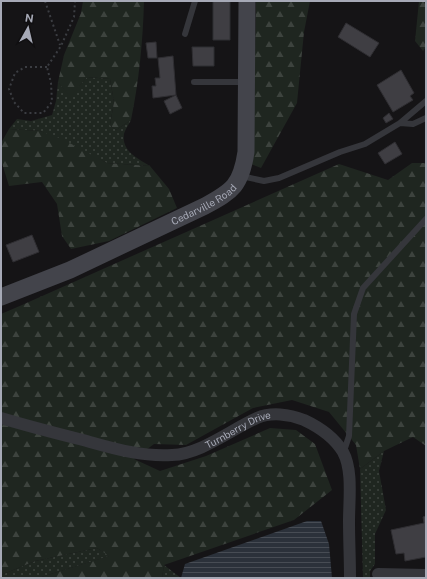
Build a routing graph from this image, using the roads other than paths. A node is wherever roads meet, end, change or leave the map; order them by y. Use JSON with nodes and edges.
{"nodes":[{"id":1,"x":195,"y":1,"type":"edge"},
{"id":2,"x":247,"y":1,"type":"edge"},
{"id":3,"x":185,"y":34,"type":"dead end"},
{"id":4,"x":194,"y":82,"type":"dead end"},
{"id":5,"x":246,"y":82,"type":"junction"},
{"id":6,"x":426,"y":102,"type":"edge"},
{"id":7,"x":426,"y":118,"type":"edge"},
{"id":8,"x":400,"y":123,"type":"junction"},
{"id":9,"x":241,"y":176,"type":"junction"},
{"id":10,"x":426,"y":219,"type":"edge"},
{"id":11,"x":1,"y":297,"type":"edge"},
{"id":12,"x":1,"y":418,"type":"edge"},
{"id":13,"x":343,"y":453,"type":"junction"},
{"id":14,"x":378,"y":574,"type":"dead end"},
{"id":15,"x":426,"y":575,"type":"edge"},
{"id":16,"x":350,"y":578,"type":"edge"}],
"edges":[{"from":1,"to":3,"type":"lane"},
{"from":2,"to":5,"type":"main road","name":"Cedarville Road"},
{"from":4,"to":5,"type":"lane"},
{"from":5,"to":9,"type":"main road","name":"Cedarville Road"},
{"from":6,"to":8,"type":"lane"},
{"from":7,"to":8,"type":"lane"},
{"from":8,"to":9,"type":"lane"},
{"from":9,"to":11,"type":"main road","name":"Cedarville Road"},
{"from":10,"to":13,"type":"lane"},
{"from":12,"to":13,"type":"street","name":"Turnberry Drive"},
{"from":13,"to":16,"type":"street","name":"Turnberry Drive"},
{"from":14,"to":15,"type":"street"}]}
